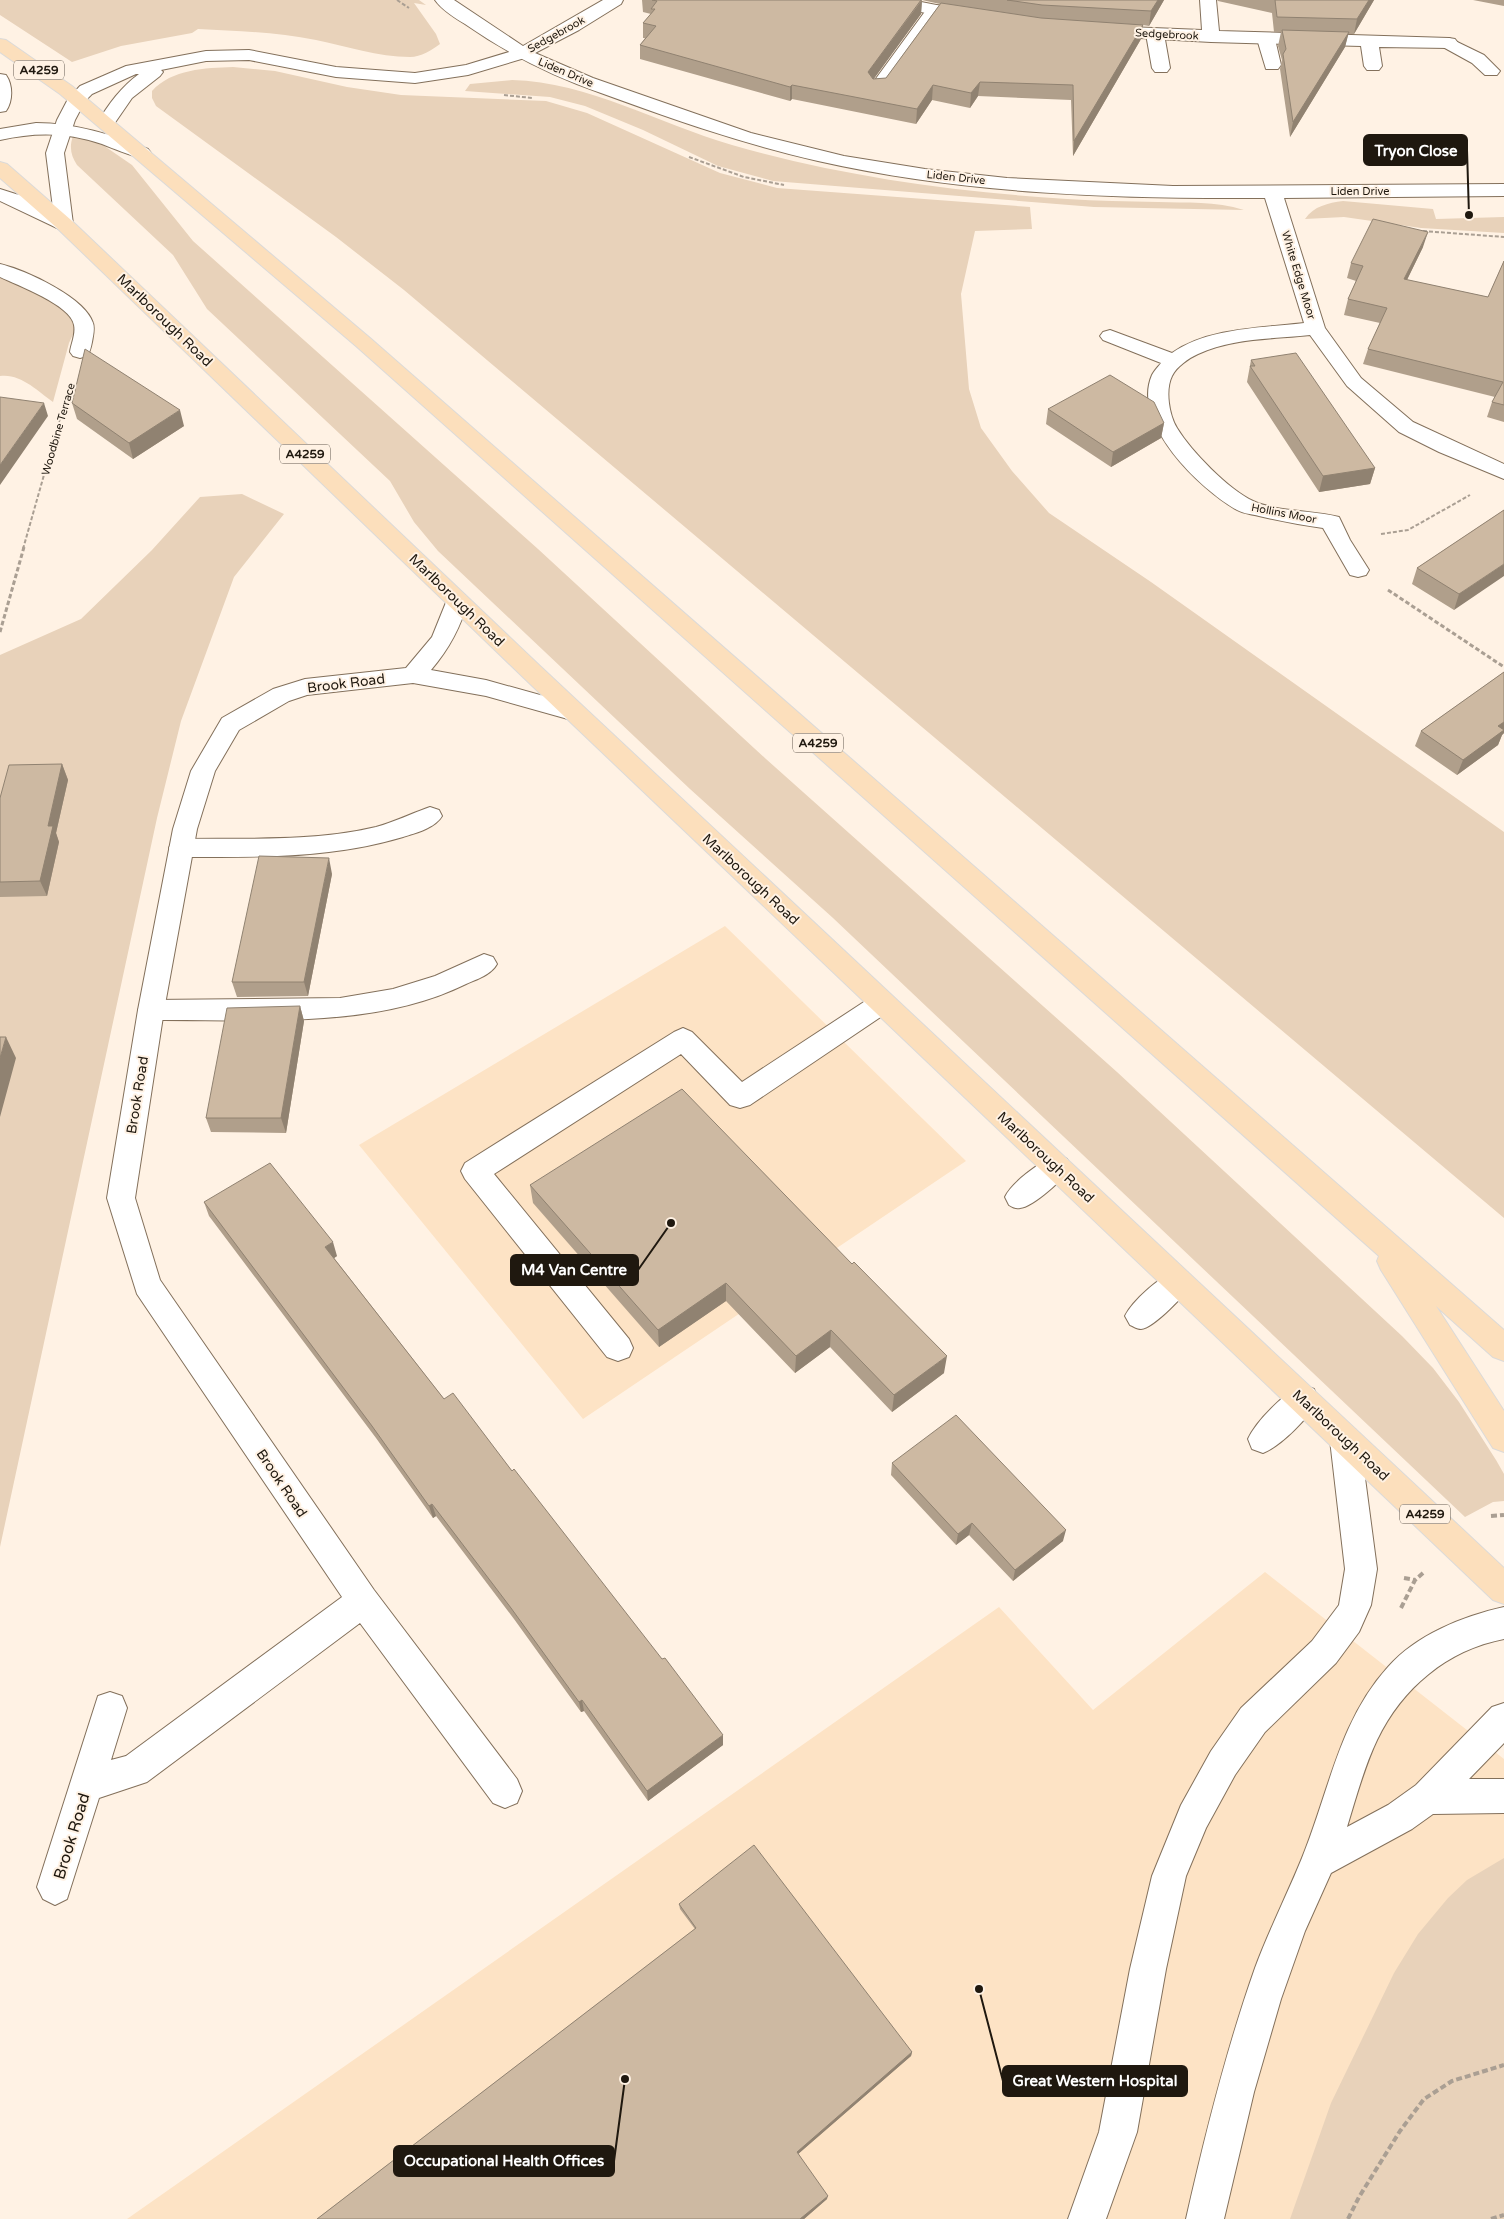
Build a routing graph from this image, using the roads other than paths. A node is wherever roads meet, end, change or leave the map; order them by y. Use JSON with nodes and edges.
{"nodes":[{"id":1,"x":443,"y":0,"type":"edge"},
{"id":2,"x":615,"y":0,"type":"edge"},
{"id":3,"x":886,"y":0,"type":"edge"},
{"id":4,"x":1208,"y":0,"type":"edge"},
{"id":5,"x":935,"y":10,"type":"junction"},
{"id":6,"x":987,"y":19,"type":"edge"},
{"id":7,"x":1086,"y":30,"type":"edge"},
{"id":8,"x":1155,"y":34,"type":"junction"},
{"id":9,"x":1211,"y":37,"type":"junction"},
{"id":10,"x":1266,"y":39,"type":"junction"},
{"id":11,"x":1368,"y":40,"type":"junction"},
{"id":12,"x":0,"y":44,"type":"edge"},
{"id":13,"x":522,"y":52,"type":"junction"},
{"id":14,"x":168,"y":64,"type":"junction"},
{"id":15,"x":1272,"y":65,"type":"dead end"},
{"id":16,"x":1373,"y":66,"type":"dead end"},
{"id":17,"x":1160,"y":68,"type":"dead end"},
{"id":18,"x":1491,"y":71,"type":"dead end"},
{"id":19,"x":0,"y":80,"type":"edge"},
{"id":20,"x":878,"y":88,"type":"edge"},
{"id":21,"x":77,"y":99,"type":"junction"},
{"id":22,"x":0,"y":107,"type":"edge"},
{"id":23,"x":106,"y":123,"type":"junction"},
{"id":24,"x":62,"y":129,"type":"junction"},
{"id":25,"x":0,"y":135,"type":"edge"},
{"id":26,"x":142,"y":153,"type":"junction"},
{"id":27,"x":0,"y":168,"type":"edge"},
{"id":28,"x":1504,"y":190,"type":"edge"},
{"id":29,"x":1272,"y":191,"type":"junction"},
{"id":30,"x":0,"y":194,"type":"edge"},
{"id":31,"x":64,"y":224,"type":"junction"},
{"id":32,"x":0,"y":270,"type":"edge"},
{"id":33,"x":1315,"y":328,"type":"junction"},
{"id":34,"x":1110,"y":336,"type":"dead end"},
{"id":35,"x":80,"y":352,"type":"road end"},
{"id":36,"x":1174,"y":361,"type":"junction"},
{"id":37,"x":1504,"y":472,"type":"edge"},
{"id":38,"x":1358,"y":570,"type":"road end"},
{"id":39,"x":457,"y":600,"type":"junction"},
{"id":40,"x":413,"y":676,"type":"junction"},
{"id":41,"x":575,"y":713,"type":"junction"},
{"id":42,"x":430,"y":816,"type":"dead end"},
{"id":43,"x":181,"y":848,"type":"junction"},
{"id":44,"x":484,"y":964,"type":"dead end"},
{"id":45,"x":882,"y":1003,"type":"junction"},
{"id":46,"x":151,"y":1010,"type":"junction"},
{"id":47,"x":1057,"y":1167,"type":"junction"},
{"id":48,"x":1019,"y":1197,"type":"dead end"},
{"id":49,"x":1372,"y":1232,"type":"junction"},
{"id":50,"x":1178,"y":1282,"type":"junction"},
{"id":51,"x":1140,"y":1316,"type":"dead end"},
{"id":52,"x":618,"y":1348,"type":"dead end"},
{"id":53,"x":1504,"y":1348,"type":"edge"},
{"id":54,"x":1303,"y":1399,"type":"junction"},
{"id":55,"x":1504,"y":1438,"type":"edge"},
{"id":56,"x":1263,"y":1439,"type":"dead end"},
{"id":57,"x":1345,"y":1440,"type":"junction"},
{"id":58,"x":1504,"y":1588,"type":"edge"},
{"id":59,"x":363,"y":1601,"type":"junction"},
{"id":60,"x":1504,"y":1623,"type":"edge"},
{"id":61,"x":110,"y":1708,"type":"dead end"},
{"id":62,"x":1504,"y":1718,"type":"edge"},
{"id":63,"x":86,"y":1784,"type":"junction"},
{"id":64,"x":505,"y":1791,"type":"dead end"},
{"id":65,"x":1504,"y":1796,"type":"edge"},
{"id":66,"x":1428,"y":1797,"type":"junction"},
{"id":67,"x":1320,"y":1860,"type":"junction"},
{"id":68,"x":55,"y":1887,"type":"dead end"},
{"id":69,"x":1087,"y":2219,"type":"edge"},
{"id":70,"x":1206,"y":2219,"type":"edge"}],
"edges":[{"from":1,"to":13,"type":"street","name":"Liden Drive"},
{"from":2,"to":13,"type":"street","name":"Sedgebrook"},
{"from":3,"to":5,"type":"street"},
{"from":4,"to":9,"type":"street","name":"Sedgebrook"},
{"from":5,"to":6,"type":"street"},
{"from":5,"to":20,"type":"street"},
{"from":7,"to":8,"type":"street","name":"Sedgebrook"},
{"from":8,"to":9,"type":"street","name":"Sedgebrook"},
{"from":8,"to":17,"type":"street"},
{"from":9,"to":10,"type":"street","name":"Sedgebrook"},
{"from":10,"to":11,"type":"street","name":"Sedgebrook"},
{"from":10,"to":15,"type":"street"},
{"from":11,"to":16,"type":"street"},
{"from":11,"to":18,"type":"street","name":"Sedgebrook"},
{"from":12,"to":21,"type":"main road","number":"A4259"},
{"from":13,"to":14,"type":"street","name":"Sedgebrook"},
{"from":13,"to":29,"type":"street","name":"Liden Drive"},
{"from":14,"to":21,"type":"street","name":"Sedgebrook"},
{"from":14,"to":23,"type":"street"},
{"from":19,"to":22,"type":"street"},
{"from":21,"to":23,"type":"main road","number":"A4259"},
{"from":21,"to":24,"type":"street"},
{"from":23,"to":26,"type":"main road","number":"A4259"},
{"from":24,"to":25,"type":"street"},
{"from":24,"to":26,"type":"street"},
{"from":24,"to":31,"type":"street"},
{"from":26,"to":49,"type":"main road","number":"A4259"},
{"from":27,"to":31,"type":"main road","name":"Marlborough Road","number":"A4259"},
{"from":28,"to":29,"type":"street","name":"Liden Drive"},
{"from":29,"to":33,"type":"street","name":"White Edge Moor"},
{"from":30,"to":31,"type":"street"},
{"from":31,"to":39,"type":"main road","name":"Marlborough Road","number":"A4259"},
{"from":32,"to":35,"type":"street"},
{"from":33,"to":36,"type":"street","name":"Hollins Moor"},
{"from":33,"to":37,"type":"street","name":"White Edge Moor"},
{"from":34,"to":36,"type":"street"},
{"from":36,"to":38,"type":"street","name":"Hollins Moor"},
{"from":39,"to":40,"type":"street"},
{"from":39,"to":41,"type":"main road","name":"Marlborough Road","number":"A4259"},
{"from":40,"to":41,"type":"street","name":"Brook Road"},
{"from":40,"to":43,"type":"street","name":"Brook Road"},
{"from":41,"to":45,"type":"main road","name":"Marlborough Road","number":"A4259"},
{"from":42,"to":43,"type":"street"},
{"from":43,"to":46,"type":"street","name":"Brook Road"},
{"from":44,"to":46,"type":"street"},
{"from":45,"to":47,"type":"main road","name":"Marlborough Road","number":"A4259"},
{"from":45,"to":52,"type":"street"},
{"from":46,"to":59,"type":"street","name":"Brook Road"},
{"from":47,"to":48,"type":"street"},
{"from":47,"to":50,"type":"main road","name":"Marlborough Road","number":"A4259"},
{"from":49,"to":53,"type":"main road","number":"A4259"},
{"from":49,"to":55,"type":"main road"},
{"from":50,"to":51,"type":"street"},
{"from":50,"to":54,"type":"main road","name":"Marlborough Road","number":"A4259"},
{"from":54,"to":56,"type":"street"},
{"from":54,"to":57,"type":"main road","name":"Marlborough Road","number":"A4259"},
{"from":57,"to":58,"type":"main road","name":"Marlborough Road","number":"A4259"},
{"from":57,"to":69,"type":"street"},
{"from":59,"to":63,"type":"street","name":"Brook Road"},
{"from":59,"to":64,"type":"street","name":"Brook Road"},
{"from":60,"to":67,"type":"street"},
{"from":61,"to":63,"type":"street","name":"Brook Road"},
{"from":62,"to":66,"type":"street"},
{"from":63,"to":68,"type":"street","name":"Brook Road"},
{"from":65,"to":66,"type":"street"},
{"from":66,"to":67,"type":"street"},
{"from":67,"to":70,"type":"street"}]}
